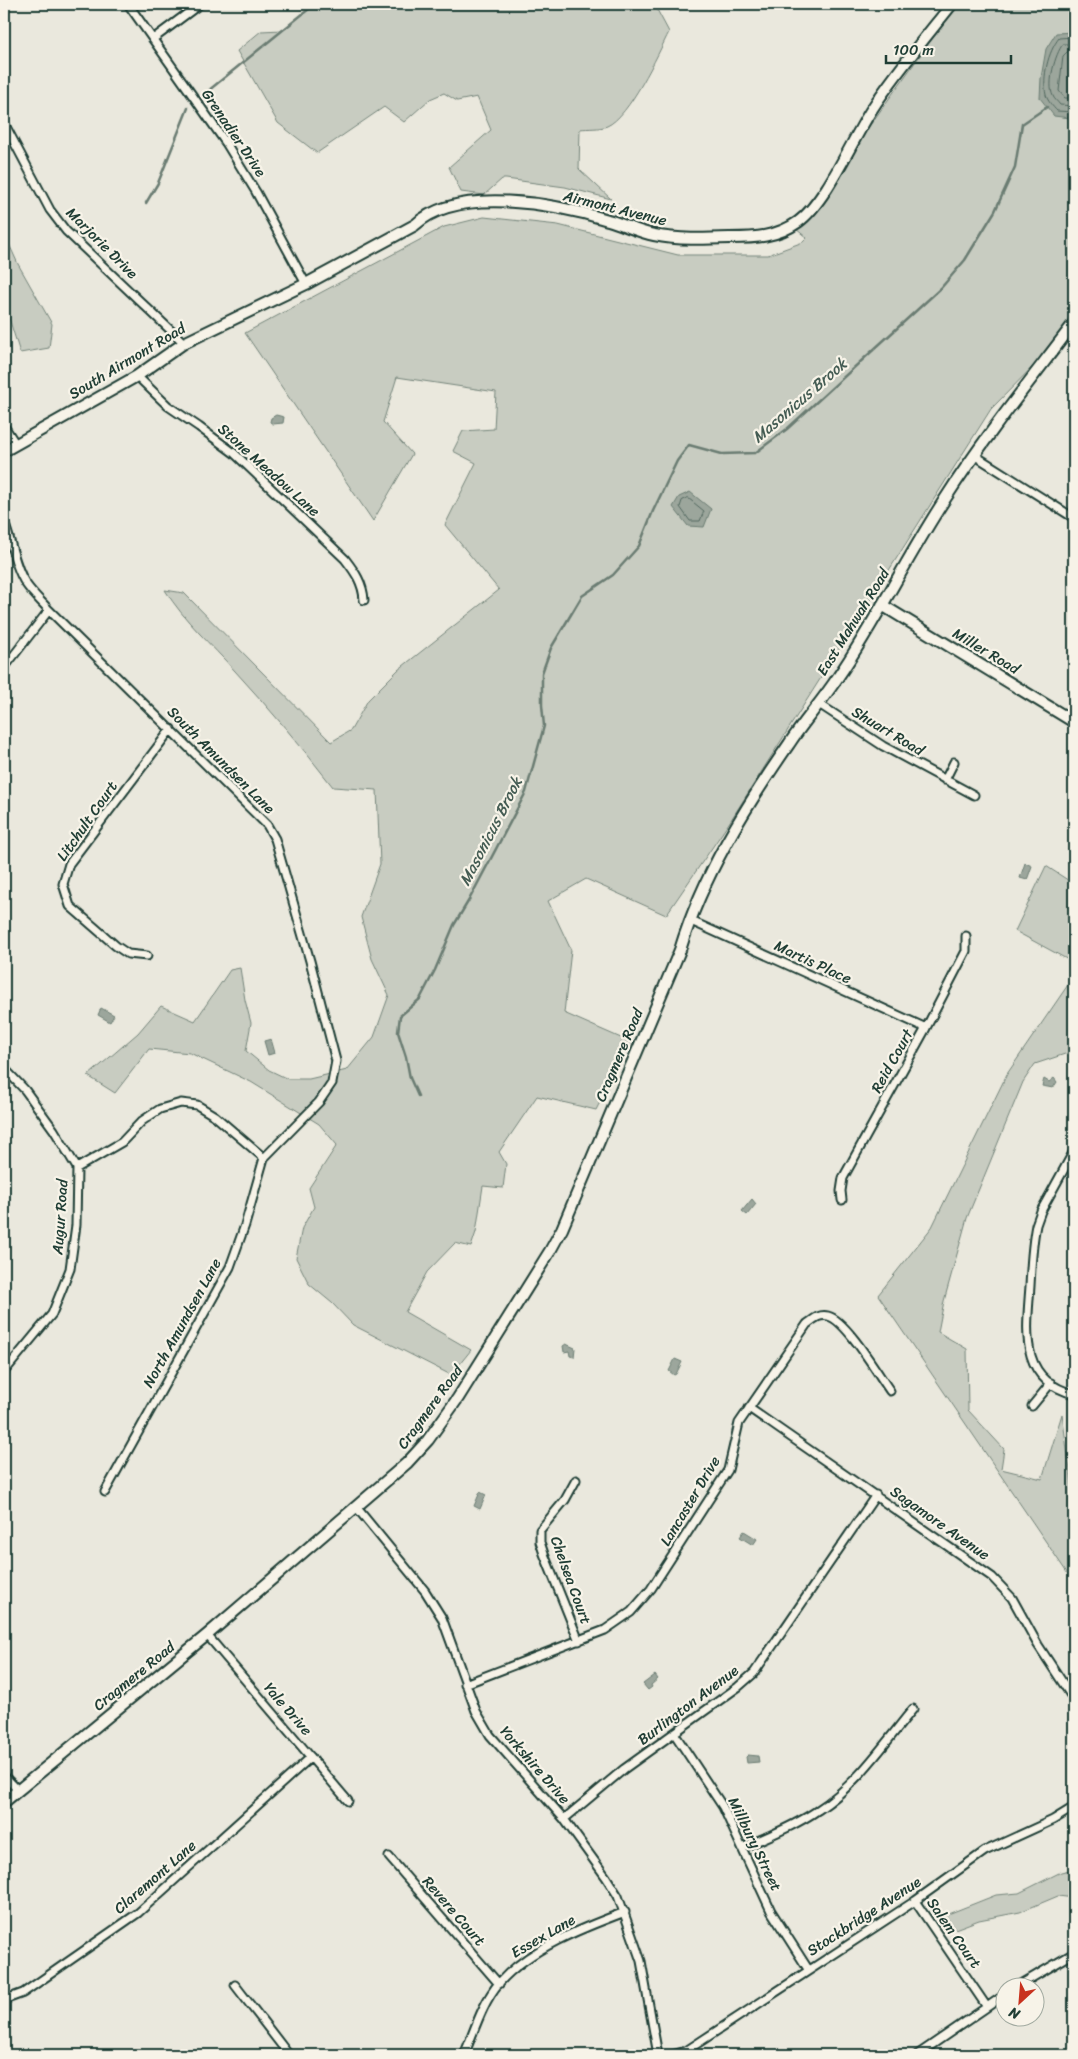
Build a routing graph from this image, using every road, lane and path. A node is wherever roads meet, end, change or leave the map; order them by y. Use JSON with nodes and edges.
{"nodes":[{"id":1,"x":128,"y":4,"type":"edge"},
{"id":2,"x":200,"y":4,"type":"edge"},
{"id":3,"x":952,"y":4,"type":"edge"},
{"id":4,"x":153,"y":39,"type":"junction"},
{"id":5,"x":4,"y":123,"type":"edge"},
{"id":6,"x":306,"y":284,"type":"junction"},
{"id":7,"x":242,"y":316,"type":"joint"},
{"id":8,"x":1074,"y":323,"type":"edge"},
{"id":9,"x":184,"y":343,"type":"junction"},
{"id":10,"x":137,"y":376,"type":"junction"},
{"id":11,"x":4,"y":426,"type":"edge"},
{"id":12,"x":15,"y":443,"type":"junction"},
{"id":13,"x":4,"y":451,"type":"edge"},
{"id":14,"x":974,"y":455,"type":"junction"},
{"id":15,"x":1074,"y":518,"type":"edge"},
{"id":16,"x":4,"y":522,"type":"edge"},
{"id":17,"x":364,"y":600,"type":"dead end"},
{"id":18,"x":882,"y":605,"type":"junction"},
{"id":19,"x":49,"y":610,"type":"junction"},
{"id":20,"x":4,"y":668,"type":"edge"},
{"id":21,"x":819,"y":704,"type":"junction"},
{"id":22,"x":1074,"y":722,"type":"edge"},
{"id":23,"x":171,"y":729,"type":"junction"},
{"id":24,"x":954,"y":762,"type":"dead end"},
{"id":25,"x":945,"y":780,"type":"junction"},
{"id":26,"x":974,"y":794,"type":"dead end"},
{"id":27,"x":689,"y":920,"type":"junction"},
{"id":28,"x":966,"y":936,"type":"dead end"},
{"id":29,"x":680,"y":950,"type":"joint"},
{"id":30,"x":147,"y":956,"type":"dead end"},
{"id":31,"x":926,"y":1028,"type":"junction"},
{"id":32,"x":4,"y":1068,"type":"edge"},
{"id":33,"x":1074,"y":1150,"type":"edge"},
{"id":34,"x":264,"y":1158,"type":"junction"},
{"id":35,"x":77,"y":1168,"type":"junction"},
{"id":36,"x":842,"y":1200,"type":"dead end"},
{"id":37,"x":4,"y":1372,"type":"edge"},
{"id":38,"x":1051,"y":1383,"type":"junction"},
{"id":39,"x":890,"y":1390,"type":"dead end"},
{"id":40,"x":1074,"y":1394,"type":"edge"},
{"id":41,"x":1032,"y":1406,"type":"dead end"},
{"id":42,"x":749,"y":1408,"type":"junction"},
{"id":43,"x":576,"y":1480,"type":"dead end"},
{"id":44,"x":105,"y":1492,"type":"dead end"},
{"id":45,"x":876,"y":1495,"type":"junction"},
{"id":46,"x":356,"y":1508,"type":"junction"},
{"id":47,"x":208,"y":1635,"type":"junction"},
{"id":48,"x":579,"y":1641,"type":"junction"},
{"id":49,"x":465,"y":1684,"type":"junction"},
{"id":50,"x":1074,"y":1700,"type":"edge"},
{"id":51,"x":913,"y":1710,"type":"dead end"},
{"id":52,"x":674,"y":1733,"type":"junction"},
{"id":53,"x":311,"y":1757,"type":"junction"},
{"id":54,"x":4,"y":1776,"type":"edge"},
{"id":55,"x":18,"y":1790,"type":"junction"},
{"id":56,"x":348,"y":1801,"type":"dead end"},
{"id":57,"x":4,"y":1802,"type":"edge"},
{"id":58,"x":1074,"y":1807,"type":"edge"},
{"id":59,"x":564,"y":1819,"type":"junction"},
{"id":60,"x":742,"y":1848,"type":"junction"},
{"id":61,"x":389,"y":1856,"type":"dead end"},
{"id":62,"x":915,"y":1901,"type":"junction"},
{"id":63,"x":625,"y":1912,"type":"junction"},
{"id":64,"x":1074,"y":1953,"type":"edge"},
{"id":65,"x":808,"y":1969,"type":"junction"},
{"id":66,"x":1035,"y":1976,"type":"edge"},
{"id":67,"x":498,"y":1984,"type":"junction"},
{"id":68,"x":235,"y":1985,"type":"dead end"},
{"id":69,"x":4,"y":2000,"type":"edge"},
{"id":70,"x":996,"y":2000,"type":"edge"},
{"id":71,"x":987,"y":2006,"type":"junction"},
{"id":72,"x":289,"y":2055,"type":"edge"},
{"id":73,"x":464,"y":2055,"type":"edge"},
{"id":74,"x":658,"y":2055,"type":"edge"},
{"id":75,"x":672,"y":2055,"type":"edge"},
{"id":76,"x":917,"y":2055,"type":"edge"}],
"edges":[{"from":1,"to":4,"type":"street","name":"Grenadier Drive"},
{"from":2,"to":4,"type":"street"},
{"from":3,"to":6,"type":"street","name":"Airmont Avenue"},
{"from":4,"to":6,"type":"street","name":"Grenadier Drive"},
{"from":5,"to":9,"type":"street","name":"Marjorie Drive"},
{"from":6,"to":7,"type":"street","name":"Airmont Avenue"},
{"from":7,"to":9,"type":"street","name":"South Airmont Road"},
{"from":8,"to":14,"type":"street","name":"East Mahwah Road"},
{"from":9,"to":10,"type":"street","name":"South Airmont Road"},
{"from":10,"to":12,"type":"street","name":"South Airmont Road"},
{"from":10,"to":17,"type":"street","name":"Stone Meadow Lane"},
{"from":11,"to":12,"type":"street"},
{"from":12,"to":13,"type":"street","name":"South Airmont Road"},
{"from":14,"to":15,"type":"street"},
{"from":14,"to":18,"type":"street","name":"East Mahwah Road"},
{"from":16,"to":19,"type":"street","name":"South Amundsen Lane"},
{"from":18,"to":21,"type":"street","name":"East Mahwah Road"},
{"from":18,"to":22,"type":"street","name":"Miller Road"},
{"from":19,"to":20,"type":"street"},
{"from":19,"to":23,"type":"street","name":"South Amundsen Lane"},
{"from":21,"to":25,"type":"street","name":"Shuart Road"},
{"from":21,"to":27,"type":"street","name":"East Mahwah Road"},
{"from":23,"to":30,"type":"street","name":"Litchult Court"},
{"from":23,"to":34,"type":"street","name":"South Amundsen Lane"},
{"from":24,"to":25,"type":"street"},
{"from":25,"to":26,"type":"street","name":"Shuart Road"},
{"from":27,"to":29,"type":"street","name":"East Mahwah Road"},
{"from":27,"to":31,"type":"street","name":"Martis Place"},
{"from":28,"to":31,"type":"street","name":"Reid Court"},
{"from":29,"to":46,"type":"street","name":"Cragmere Road"},
{"from":31,"to":36,"type":"street","name":"Reid Court"},
{"from":32,"to":35,"type":"street","name":"Augur Road"},
{"from":33,"to":38,"type":"street"},
{"from":34,"to":35,"type":"street"},
{"from":34,"to":44,"type":"street","name":"North Amundsen Lane"},
{"from":35,"to":37,"type":"street","name":"Augur Road"},
{"from":38,"to":40,"type":"street"},
{"from":38,"to":41,"type":"street"},
{"from":39,"to":42,"type":"street","name":"Lancaster Drive"},
{"from":42,"to":45,"type":"street","name":"Sagamore Avenue"},
{"from":42,"to":48,"type":"street","name":"Lancaster Drive"},
{"from":43,"to":48,"type":"street","name":"Chelsea Court"},
{"from":45,"to":50,"type":"street","name":"Sagamore Avenue"},
{"from":45,"to":52,"type":"street","name":"Burlington Avenue"},
{"from":46,"to":47,"type":"street","name":"Cragmere Road"},
{"from":46,"to":49,"type":"street","name":"Yorkshire Drive"},
{"from":47,"to":53,"type":"street","name":"Yale Drive"},
{"from":47,"to":55,"type":"street","name":"Cragmere Road"},
{"from":48,"to":49,"type":"street","name":"Lancaster Drive"},
{"from":49,"to":59,"type":"street","name":"Yorkshire Drive"},
{"from":51,"to":60,"type":"street"},
{"from":52,"to":59,"type":"street","name":"Burlington Avenue"},
{"from":52,"to":60,"type":"street","name":"Millbury Street"},
{"from":53,"to":56,"type":"street","name":"Yale Drive"},
{"from":53,"to":69,"type":"street","name":"Claremont Lane"},
{"from":54,"to":55,"type":"street"},
{"from":55,"to":57,"type":"street","name":"Cragmere Road"},
{"from":58,"to":62,"type":"street","name":"Stockbridge Avenue"},
{"from":59,"to":63,"type":"street","name":"Yorkshire Drive"},
{"from":60,"to":65,"type":"street","name":"Millbury Street"},
{"from":61,"to":67,"type":"street","name":"Revere Court"},
{"from":62,"to":65,"type":"street","name":"Stockbridge Avenue"},
{"from":62,"to":71,"type":"street","name":"Salem Court"},
{"from":63,"to":67,"type":"street","name":"Essex Lane"},
{"from":63,"to":74,"type":"street","name":"Yorkshire Drive"},
{"from":64,"to":66,"type":"street"},
{"from":65,"to":75,"type":"street","name":"Stockbridge Avenue"},
{"from":67,"to":73,"type":"street","name":"Essex Lane"},
{"from":68,"to":72,"type":"street"},
{"from":70,"to":71,"type":"street"},
{"from":71,"to":76,"type":"street"}]}
